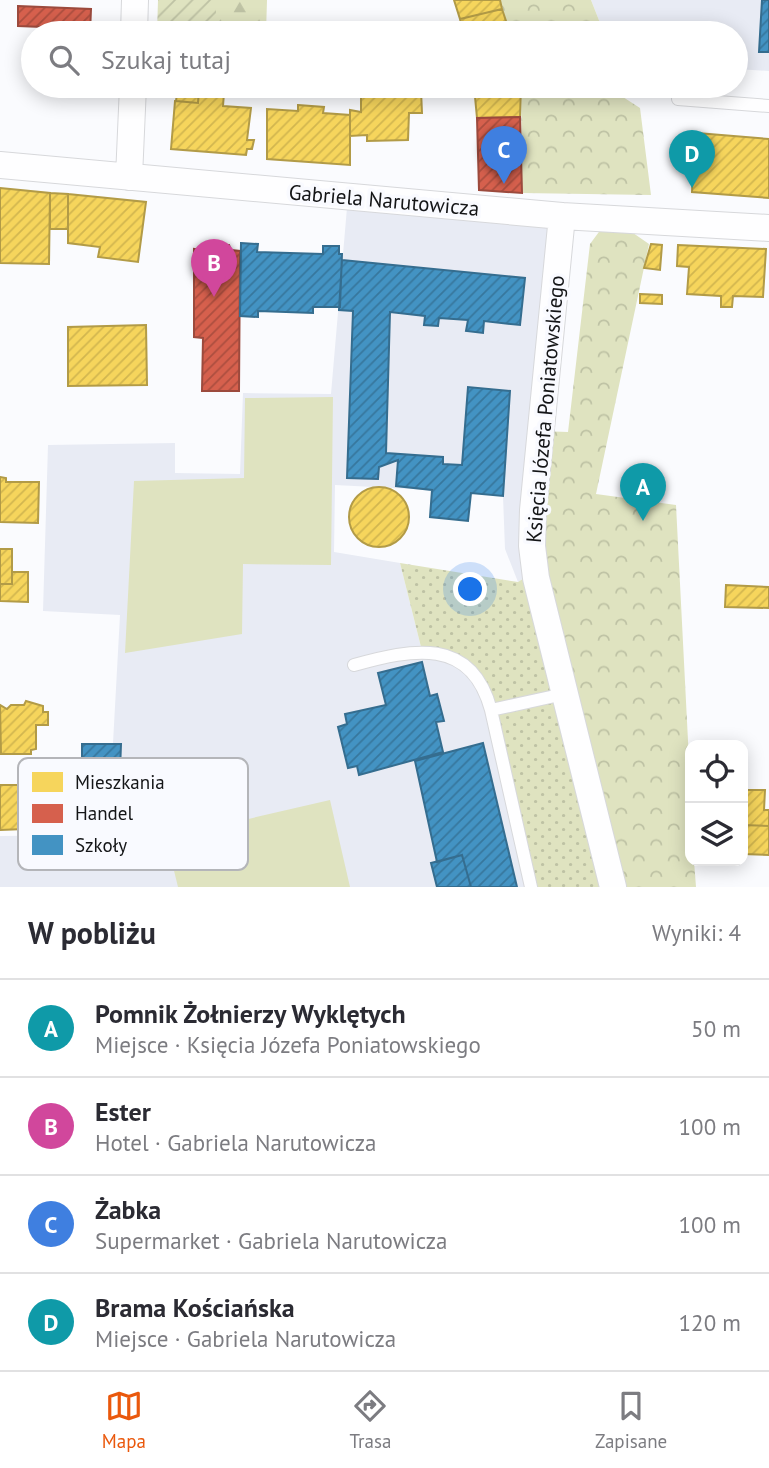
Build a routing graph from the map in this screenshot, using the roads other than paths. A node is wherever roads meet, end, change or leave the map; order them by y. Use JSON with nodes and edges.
{"nodes":[{"id":1,"x":135,"y":0,"type":"edge"},
{"id":2,"x":134,"y":21,"type":"edge"},
{"id":3,"x":133,"y":98,"type":"edge"},
{"id":4,"x":678,"y":99,"type":"dead end"},
{"id":5,"x":769,"y":106,"type":"edge"},
{"id":6,"x":0,"y":165,"type":"edge"},
{"id":7,"x":130,"y":177,"type":"junction"},
{"id":8,"x":562,"y":216,"type":"junction"},
{"id":9,"x":769,"y":228,"type":"edge"},
{"id":10,"x":354,"y":665,"type":"dead end"},
{"id":11,"x":564,"y":694,"type":"junction"},
{"id":12,"x":491,"y":710,"type":"junction"},
{"id":13,"x":531,"y":887,"type":"edge"},
{"id":14,"x":613,"y":887,"type":"edge"}],
"edges":[{"from":1,"to":2,"type":"street"},
{"from":3,"to":7,"type":"street"},
{"from":4,"to":5,"type":"lane"},
{"from":6,"to":7,"type":"street","name":"Gabriela Narutowicza"},
{"from":7,"to":8,"type":"street","name":"Gabriela Narutowicza"},
{"from":8,"to":9,"type":"street","name":"Gabriela Narutowicza"},
{"from":8,"to":11,"type":"street","name":"Księcia Józefa Poniatowskiego"},
{"from":10,"to":12,"type":"lane"},
{"from":11,"to":12,"type":"lane"},
{"from":11,"to":14,"type":"street","name":"Księcia Józefa Poniatowskiego"},
{"from":12,"to":13,"type":"lane"}]}
